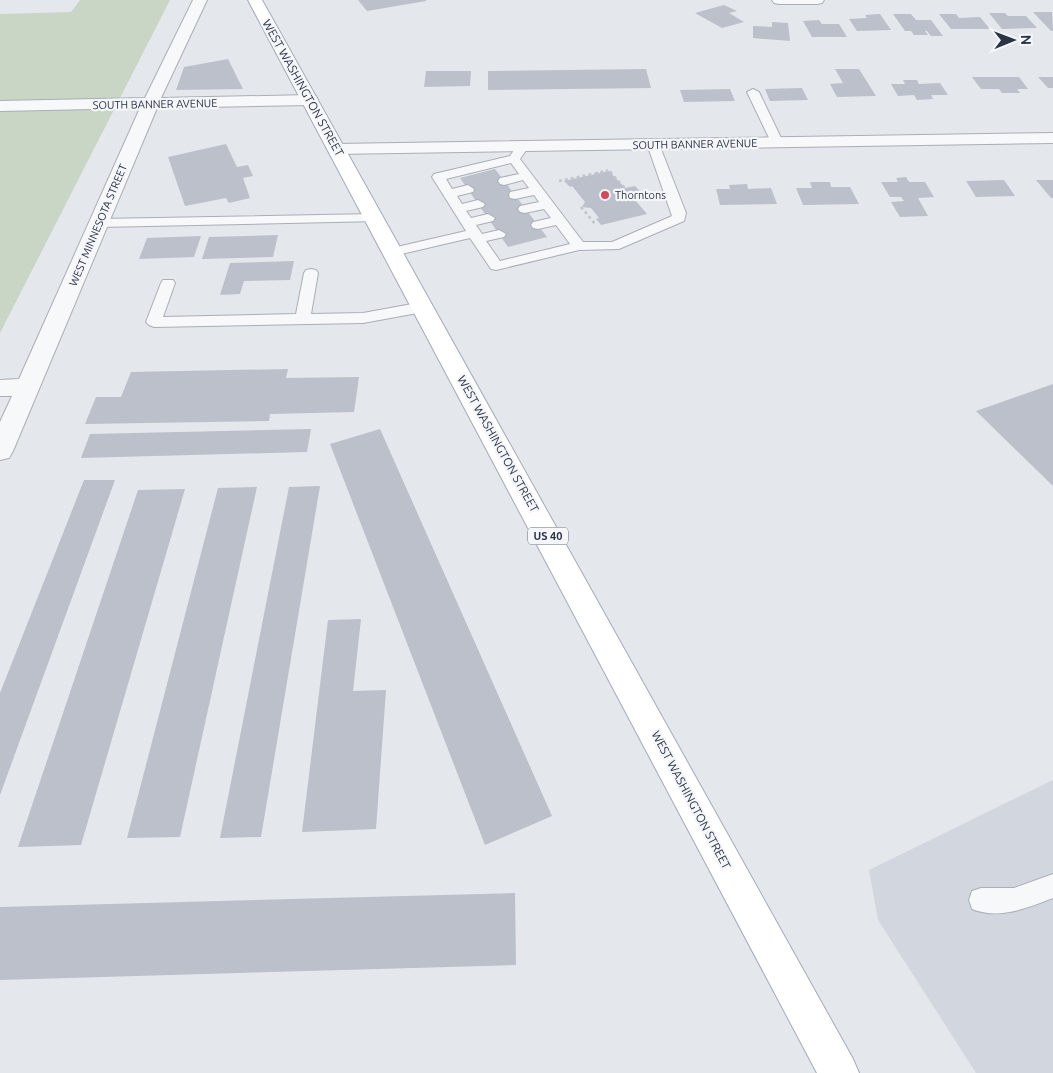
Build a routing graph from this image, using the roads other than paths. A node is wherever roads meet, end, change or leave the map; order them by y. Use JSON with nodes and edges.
{"nodes":[{"id":1,"x":200,"y":0,"type":"edge"},
{"id":2,"x":255,"y":0,"type":"edge"},
{"id":3,"x":779,"y":0,"type":"edge"},
{"id":4,"x":817,"y":0,"type":"edge"},
{"id":5,"x":753,"y":92,"type":"dead end"},
{"id":6,"x":310,"y":100,"type":"junction"},
{"id":7,"x":150,"y":104,"type":"junction"},
{"id":8,"x":0,"y":106,"type":"edge"},
{"id":9,"x":1053,"y":138,"type":"edge"},
{"id":10,"x":777,"y":142,"type":"junction"},
{"id":11,"x":653,"y":144,"type":"junction"},
{"id":12,"x":336,"y":149,"type":"junction"},
{"id":13,"x":518,"y":153,"type":"junction"},
{"id":14,"x":526,"y":176,"type":"junction"},
{"id":15,"x":504,"y":181,"type":"dead end"},
{"id":16,"x":468,"y":189,"type":"dead end"},
{"id":17,"x":537,"y":190,"type":"junction"},
{"id":18,"x":449,"y":194,"type":"junction"},
{"id":19,"x":515,"y":195,"type":"dead end"},
{"id":20,"x":478,"y":204,"type":"dead end"},
{"id":21,"x":547,"y":204,"type":"junction"},
{"id":22,"x":458,"y":209,"type":"junction"},
{"id":23,"x":526,"y":209,"type":"dead end"},
{"id":24,"x":374,"y":218,"type":"junction"},
{"id":25,"x":488,"y":218,"type":"dead end"},
{"id":26,"x":560,"y":220,"type":"junction"},
{"id":27,"x":99,"y":223,"type":"junction"},
{"id":28,"x":538,"y":225,"type":"dead end"},
{"id":29,"x":473,"y":232,"type":"junction"},
{"id":30,"x":500,"y":234,"type":"dead end"},
{"id":31,"x":579,"y":246,"type":"junction"},
{"id":32,"x":393,"y":252,"type":"junction"},
{"id":33,"x":311,"y":274,"type":"dead end"},
{"id":34,"x":168,"y":283,"type":"dead end"},
{"id":35,"x":423,"y":307,"type":"junction"},
{"id":36,"x":302,"y":320,"type":"junction"},
{"id":37,"x":0,"y":388,"type":"edge"},
{"id":38,"x":28,"y":388,"type":"junction"},
{"id":39,"x":0,"y":451,"type":"edge"},
{"id":40,"x":1053,"y":886,"type":"edge"},
{"id":41,"x":981,"y":900,"type":"dead end"},
{"id":42,"x":839,"y":1073,"type":"edge"}],
"edges":[{"from":1,"to":7,"type":"street","name":"WEST MINNESOTA STREET"},
{"from":2,"to":6,"type":"main road","name":"WEST WASHINGTON STREET","number":"US 40"},
{"from":3,"to":4,"type":"street"},
{"from":5,"to":10,"type":"lane"},
{"from":6,"to":7,"type":"street","name":"SOUTH BANNER AVENUE"},
{"from":6,"to":12,"type":"main road","name":"WEST WASHINGTON STREET","number":"US 40"},
{"from":7,"to":8,"type":"street","name":"SOUTH BANNER AVENUE"},
{"from":7,"to":27,"type":"street","name":"WEST MINNESOTA STREET"},
{"from":9,"to":10,"type":"street","name":"SOUTH BANNER AVENUE"},
{"from":10,"to":11,"type":"street","name":"SOUTH BANNER AVENUE"},
{"from":11,"to":13,"type":"street","name":"SOUTH BANNER AVENUE"},
{"from":11,"to":31,"type":"lane"},
{"from":12,"to":13,"type":"street","name":"SOUTH BANNER AVENUE"},
{"from":12,"to":24,"type":"main road","name":"WEST WASHINGTON STREET","number":"US 40"},
{"from":13,"to":14,"type":"lane"},
{"from":13,"to":18,"type":"lane"},
{"from":14,"to":15,"type":"lane"},
{"from":14,"to":17,"type":"lane"},
{"from":16,"to":18,"type":"lane"},
{"from":17,"to":19,"type":"lane"},
{"from":17,"to":21,"type":"lane"},
{"from":18,"to":22,"type":"lane"},
{"from":20,"to":22,"type":"lane"},
{"from":21,"to":23,"type":"lane"},
{"from":21,"to":26,"type":"lane"},
{"from":22,"to":29,"type":"lane"},
{"from":24,"to":27,"type":"lane"},
{"from":24,"to":32,"type":"main road","name":"WEST WASHINGTON STREET","number":"US 40"},
{"from":25,"to":29,"type":"lane"},
{"from":26,"to":28,"type":"lane"},
{"from":26,"to":31,"type":"lane"},
{"from":27,"to":38,"type":"street","name":"WEST MINNESOTA STREET"},
{"from":29,"to":30,"type":"lane"},
{"from":29,"to":31,"type":"lane"},
{"from":29,"to":32,"type":"lane"},
{"from":32,"to":35,"type":"main road","name":"WEST WASHINGTON STREET","number":"US 40"},
{"from":33,"to":36,"type":"lane"},
{"from":34,"to":36,"type":"lane"},
{"from":35,"to":36,"type":"lane"},
{"from":35,"to":42,"type":"main road","name":"WEST WASHINGTON STREET","number":"US 40"},
{"from":37,"to":38,"type":"street"},
{"from":38,"to":39,"type":"street","name":"WEST MINNESOTA STREET"},
{"from":40,"to":41,"type":"lane"}]}
